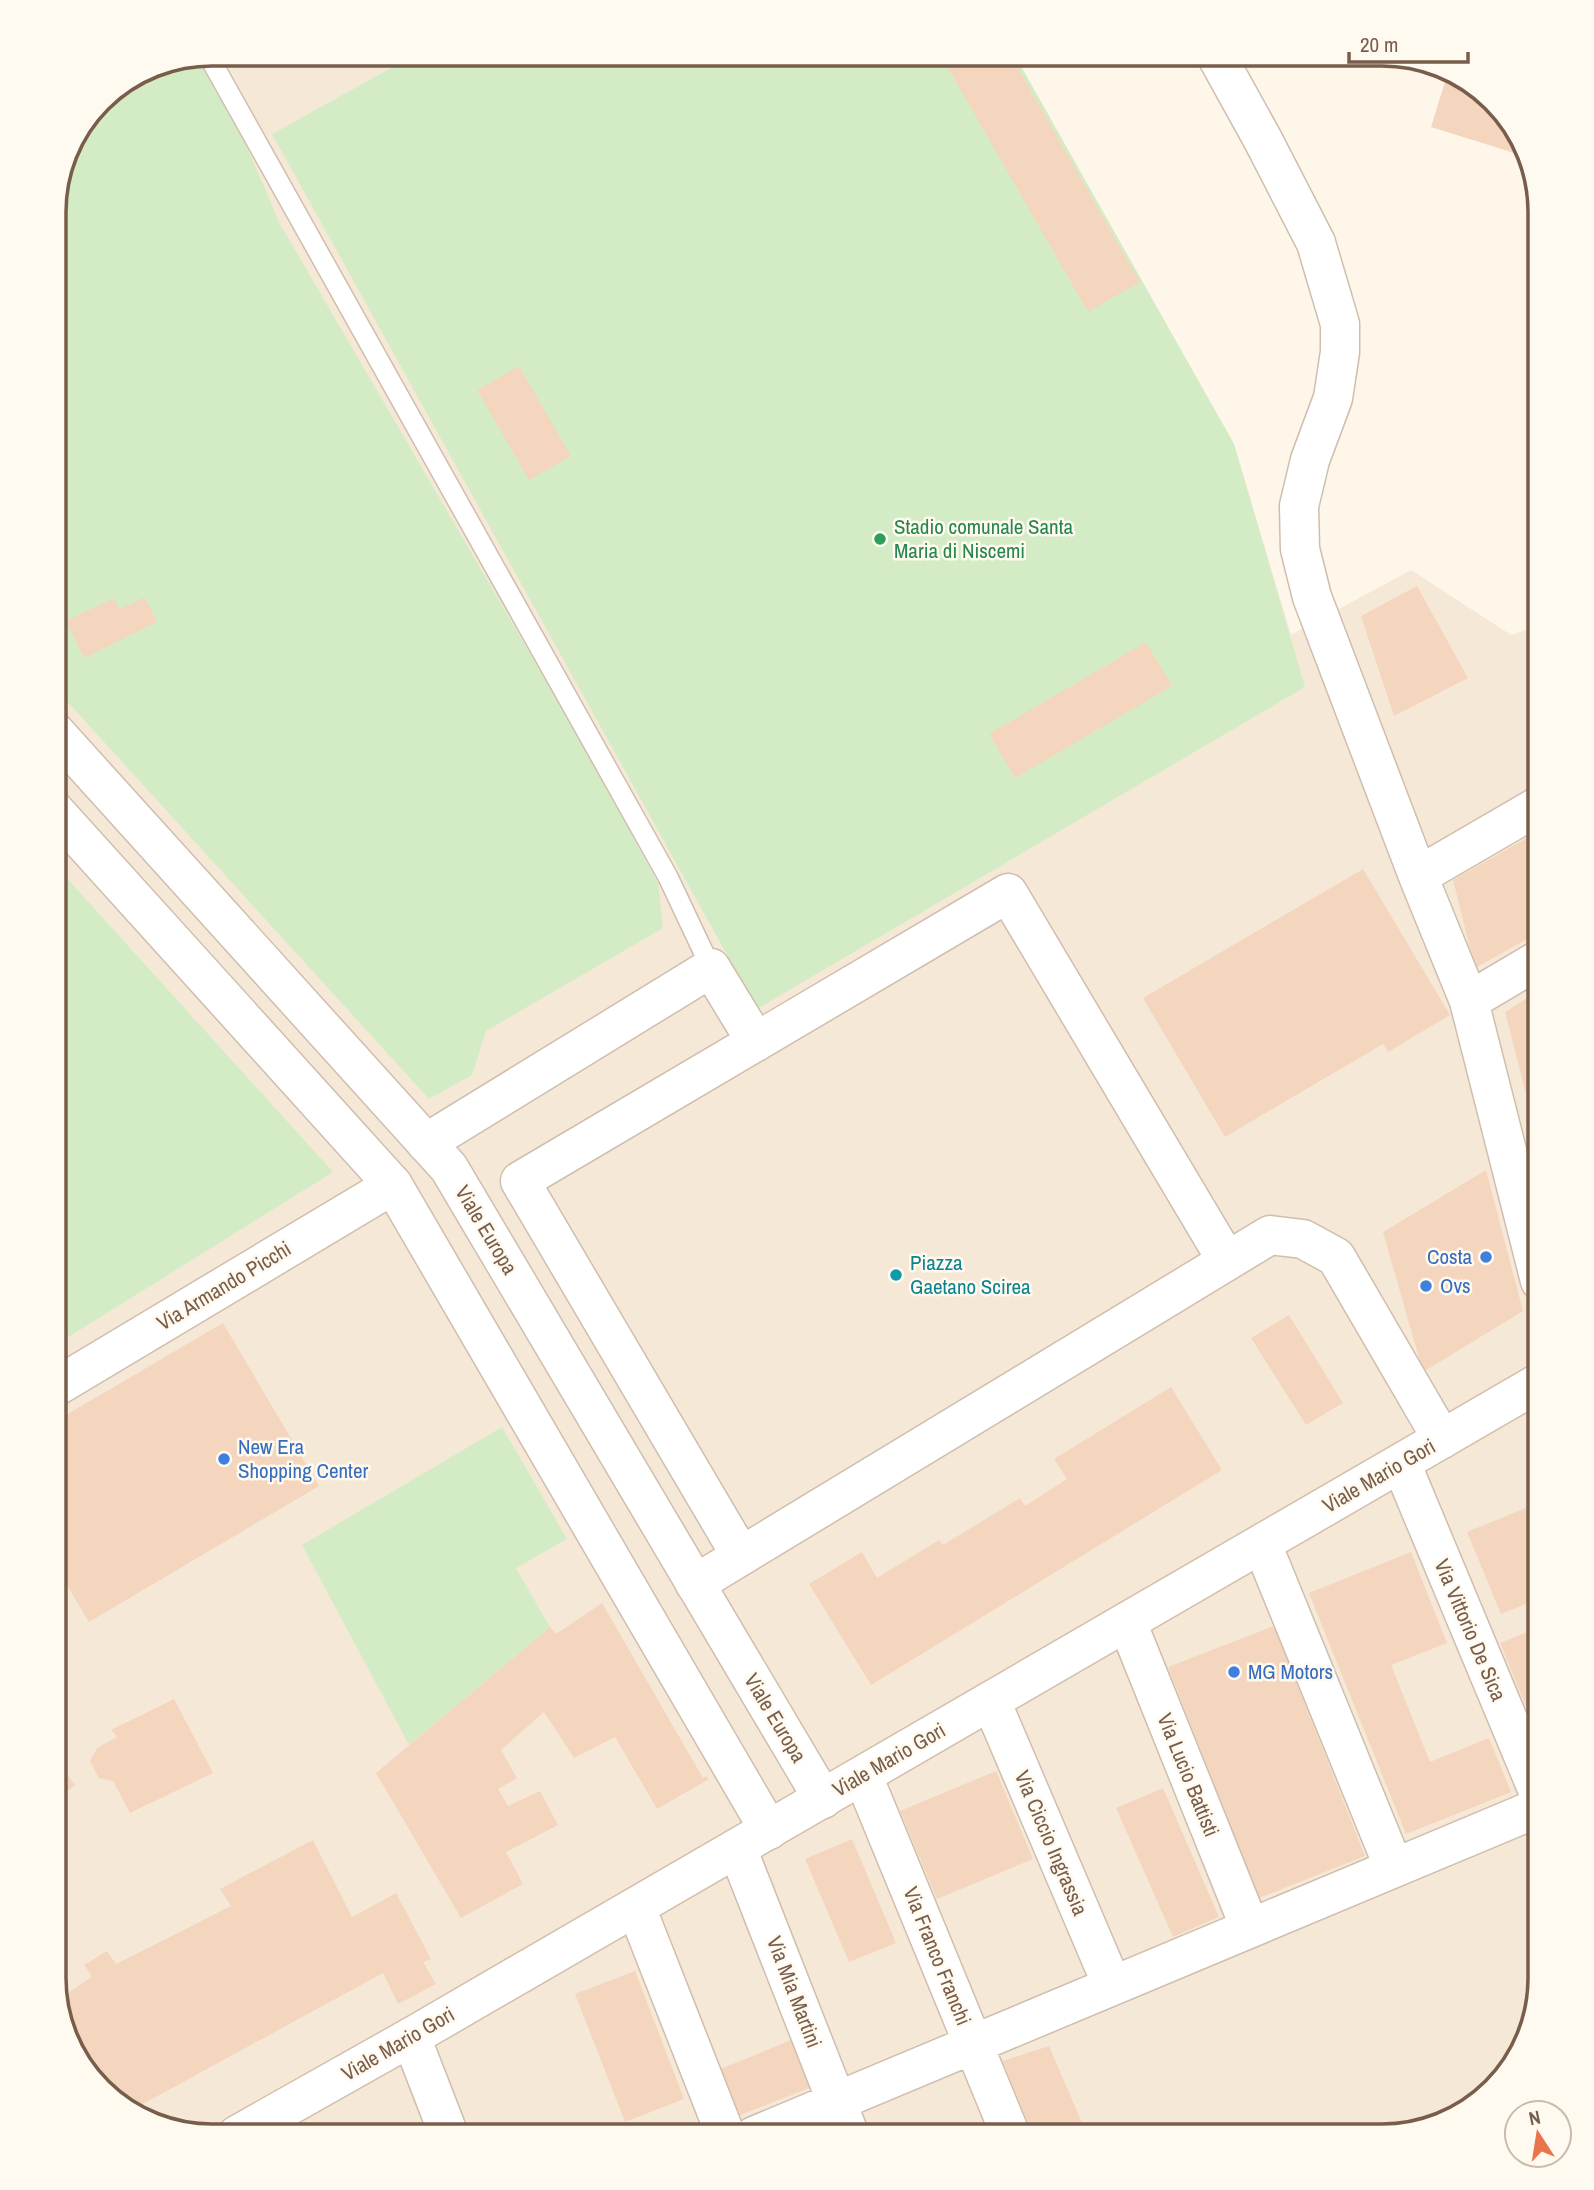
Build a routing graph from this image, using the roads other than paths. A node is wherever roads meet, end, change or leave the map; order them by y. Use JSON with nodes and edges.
{"nodes":[{"id":1,"x":214,"y":66,"type":"edge"},
{"id":2,"x":1223,"y":67,"type":"edge"},
{"id":3,"x":67,"y":746,"type":"edge"},
{"id":4,"x":1528,"y":811,"type":"edge"},
{"id":5,"x":67,"y":824,"type":"edge"},
{"id":6,"x":1418,"y":876,"type":"junction"},
{"id":7,"x":1528,"y":966,"type":"edge"},
{"id":8,"x":711,"y":968,"type":"junction"},
{"id":9,"x":1469,"y":1001,"type":"junction"},
{"id":10,"x":757,"y":1042,"type":"junction"},
{"id":11,"x":426,"y":1143,"type":"junction"},
{"id":12,"x":393,"y":1185,"type":"junction"},
{"id":13,"x":1528,"y":1235,"type":"edge"},
{"id":14,"x":1227,"y":1261,"type":"junction"},
{"id":15,"x":66,"y":1381,"type":"edge"},
{"id":16,"x":1528,"y":1389,"type":"edge"},
{"id":17,"x":1441,"y":1439,"type":"junction"},
{"id":18,"x":1401,"y":1463,"type":"junction"},
{"id":19,"x":1262,"y":1544,"type":"junction"},
{"id":20,"x":741,"y":1556,"type":"junction"},
{"id":21,"x":695,"y":1584,"type":"junction"},
{"id":22,"x":1127,"y":1622,"type":"junction"},
{"id":23,"x":990,"y":1701,"type":"junction"},
{"id":24,"x":1528,"y":1767,"type":"edge"},
{"id":25,"x":863,"y":1776,"type":"junction"},
{"id":26,"x":823,"y":1799,"type":"junction"},
{"id":27,"x":1528,"y":1812,"type":"edge"},
{"id":28,"x":753,"y":1839,"type":"junction"},
{"id":29,"x":1394,"y":1868,"type":"junction"},
{"id":30,"x":636,"y":1907,"type":"junction"},
{"id":31,"x":1250,"y":1928,"type":"junction"},
{"id":32,"x":1112,"y":1985,"type":"junction"},
{"id":33,"x":411,"y":2037,"type":"junction"},
{"id":34,"x":973,"y":2044,"type":"junction"},
{"id":35,"x":837,"y":2101,"type":"junction"},
{"id":36,"x":260,"y":2123,"type":"edge"},
{"id":37,"x":444,"y":2123,"type":"edge"},
{"id":38,"x":721,"y":2123,"type":"edge"},
{"id":39,"x":784,"y":2123,"type":"edge"},
{"id":40,"x":845,"y":2124,"type":"edge"},
{"id":41,"x":1006,"y":2124,"type":"edge"}],
"edges":[{"from":1,"to":8,"type":"lane"},
{"from":2,"to":6,"type":"street"},
{"from":3,"to":11,"type":"street","name":"Viale Europa"},
{"from":4,"to":6,"type":"street"},
{"from":5,"to":12,"type":"street"},
{"from":6,"to":9,"type":"street"},
{"from":7,"to":9,"type":"street"},
{"from":8,"to":10,"type":"street"},
{"from":8,"to":11,"type":"street"},
{"from":9,"to":13,"type":"street"},
{"from":10,"to":14,"type":"street"},
{"from":10,"to":20,"type":"street"},
{"from":11,"to":21,"type":"street","name":"Viale Europa"},
{"from":12,"to":15,"type":"street","name":"Via Armando Picchi"},
{"from":12,"to":28,"type":"street"},
{"from":14,"to":17,"type":"street"},
{"from":14,"to":20,"type":"street"},
{"from":16,"to":17,"type":"street","name":"Viale Mario Gori"},
{"from":17,"to":18,"type":"street","name":"Viale Mario Gori"},
{"from":18,"to":19,"type":"street","name":"Viale Mario Gori"},
{"from":18,"to":24,"type":"street","name":"Via Vittorio De Sica"},
{"from":19,"to":22,"type":"street","name":"Viale Mario Gori"},
{"from":19,"to":29,"type":"street"},
{"from":20,"to":21,"type":"street"},
{"from":21,"to":26,"type":"street","name":"Viale Europa"},
{"from":22,"to":23,"type":"street","name":"Viale Mario Gori"},
{"from":22,"to":31,"type":"street","name":"Via Lucio Battisti"},
{"from":23,"to":25,"type":"street","name":"Viale Mario Gori"},
{"from":23,"to":32,"type":"street","name":"Via Ciccio Ingrassia"},
{"from":25,"to":26,"type":"street","name":"Viale Mario Gori"},
{"from":25,"to":34,"type":"street","name":"Via Franco Franchi"},
{"from":26,"to":28,"type":"street","name":"Viale Mario Gori"},
{"from":27,"to":29,"type":"street"},
{"from":28,"to":30,"type":"street","name":"Viale Mario Gori"},
{"from":28,"to":35,"type":"street","name":"Via Mia Martini"},
{"from":29,"to":31,"type":"street"},
{"from":30,"to":33,"type":"street","name":"Viale Mario Gori"},
{"from":30,"to":38,"type":"street"},
{"from":31,"to":32,"type":"street"},
{"from":32,"to":34,"type":"street"},
{"from":33,"to":36,"type":"street","name":"Viale Mario Gori"},
{"from":33,"to":37,"type":"street"},
{"from":34,"to":35,"type":"street"},
{"from":34,"to":41,"type":"street","name":"Via Franco Franchi"},
{"from":35,"to":39,"type":"street"},
{"from":35,"to":40,"type":"street","name":"Via Mia Martini"}]}
